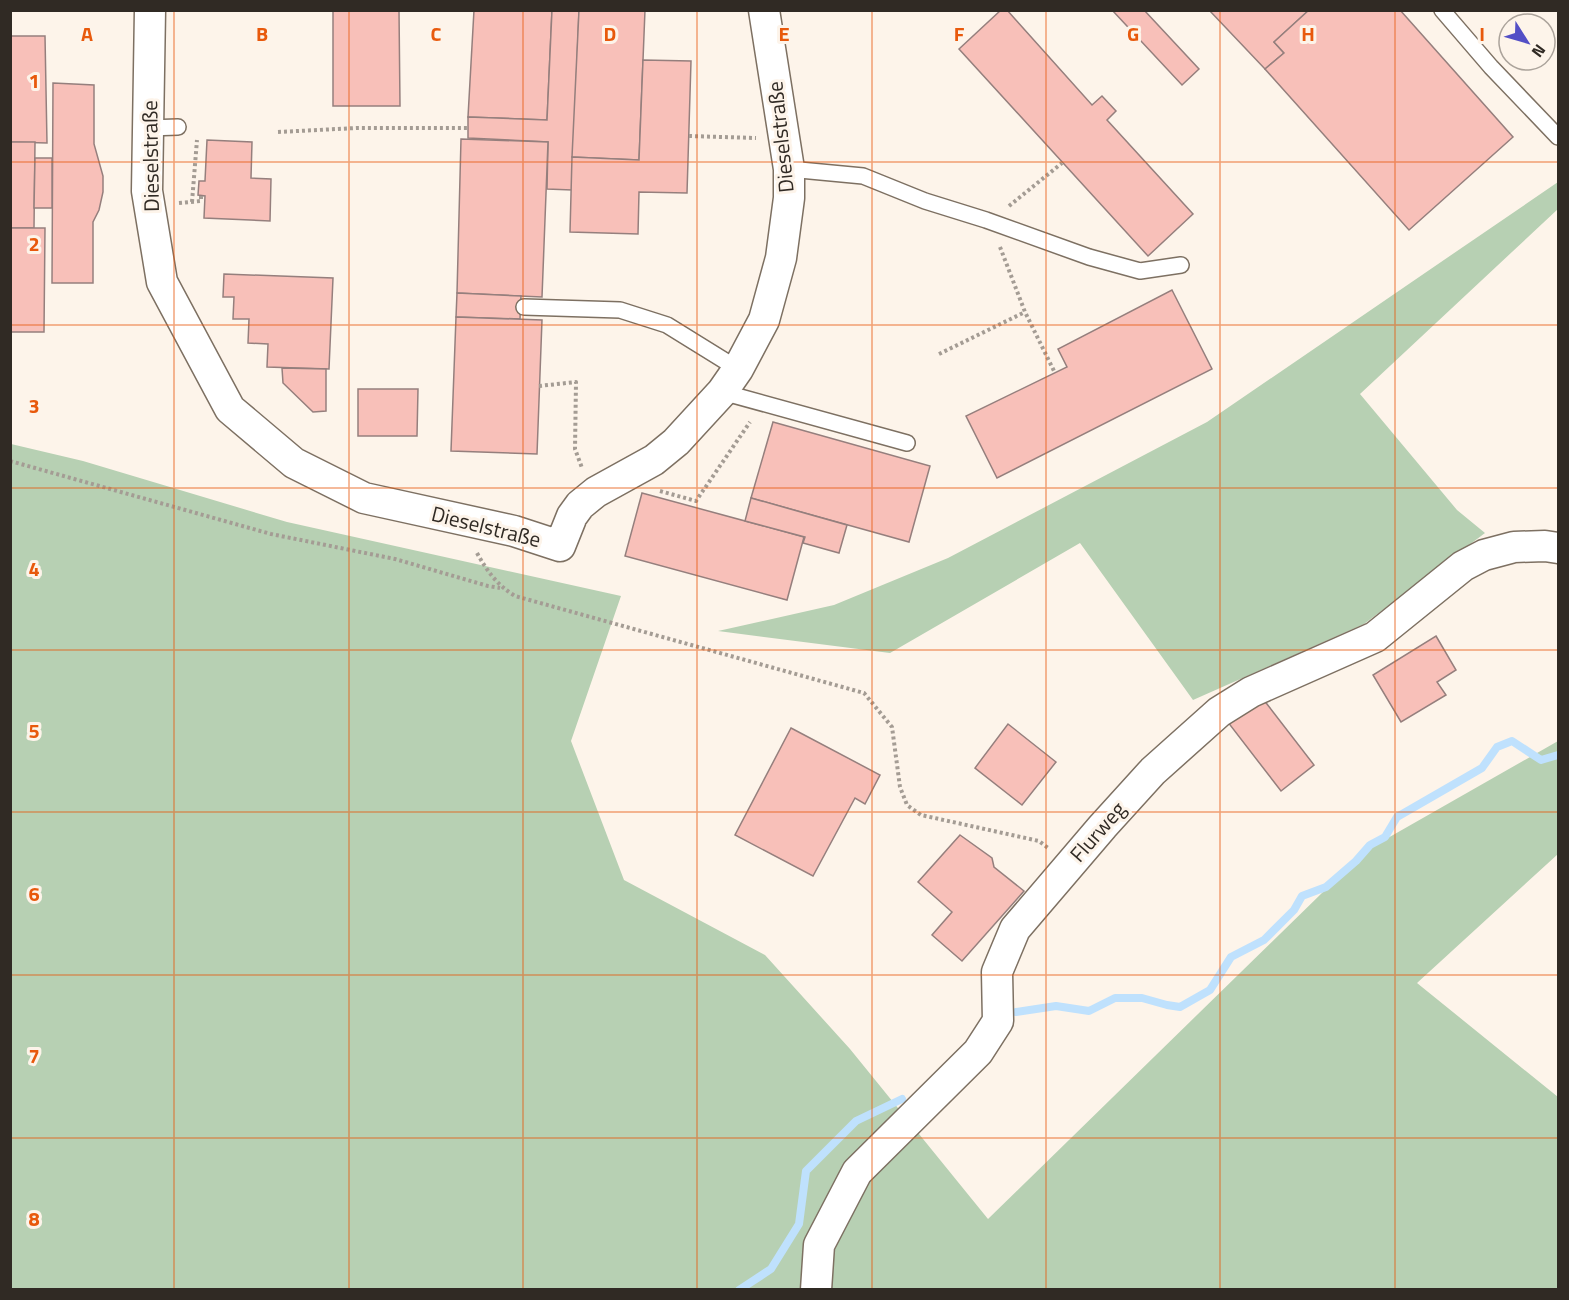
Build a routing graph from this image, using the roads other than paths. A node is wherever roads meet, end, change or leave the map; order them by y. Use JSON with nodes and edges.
{"nodes":[{"id":1,"x":150,"y":10,"type":"edge"},
{"id":2,"x":764,"y":10,"type":"edge"},
{"id":3,"x":1442,"y":10,"type":"edge"},
{"id":4,"x":178,"y":127,"type":"dead end"},
{"id":5,"x":148,"y":128,"type":"junction"},
{"id":6,"x":1558,"y":137,"type":"edge"},
{"id":7,"x":789,"y":169,"type":"junction"},
{"id":8,"x":1180,"y":265,"type":"dead end"},
{"id":9,"x":524,"y":307,"type":"dead end"},
{"id":10,"x":730,"y":381,"type":"junction"},
{"id":11,"x":907,"y":443,"type":"dead end"},
{"id":12,"x":1558,"y":548,"type":"edge"},
{"id":13,"x":816,"y":1290,"type":"edge"}],
"edges":[{"from":1,"to":5,"type":"street","name":"Dieselstraße"},
{"from":2,"to":7,"type":"street","name":"Dieselstraße"},
{"from":3,"to":6,"type":"lane"},
{"from":4,"to":5,"type":"lane"},
{"from":5,"to":10,"type":"street","name":"Dieselstraße"},
{"from":7,"to":8,"type":"lane"},
{"from":7,"to":10,"type":"street","name":"Dieselstraße"},
{"from":9,"to":10,"type":"lane"},
{"from":10,"to":11,"type":"lane"},
{"from":12,"to":13,"type":"street","name":"Flurweg"}]}
